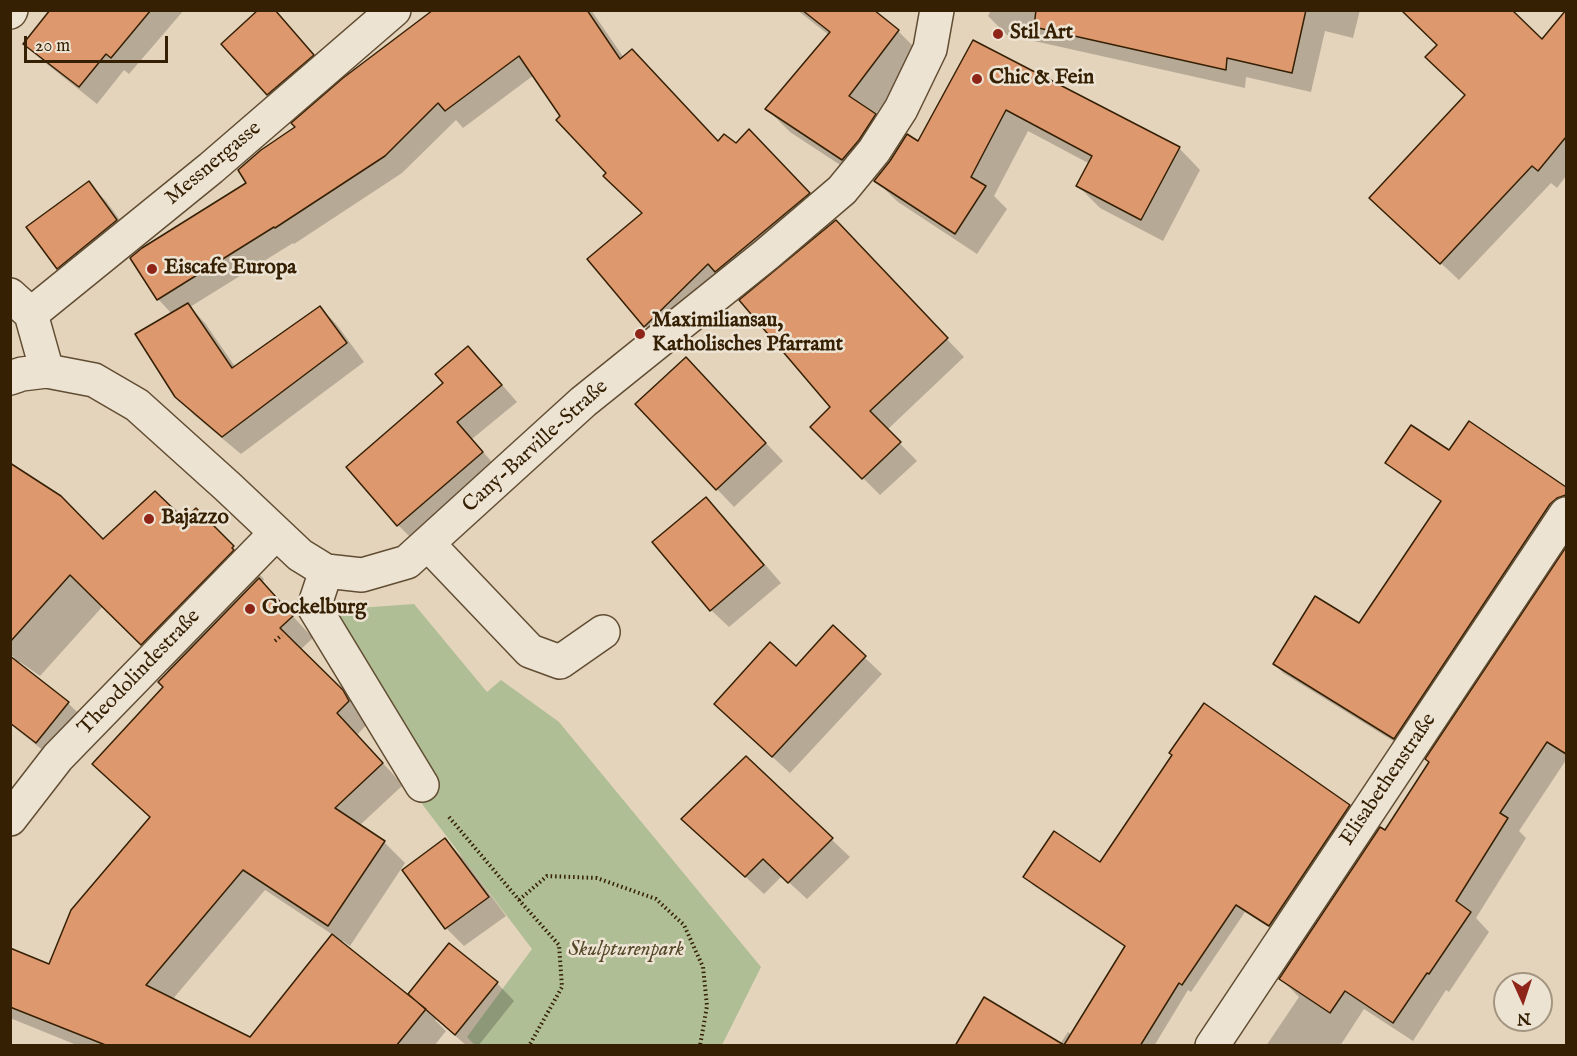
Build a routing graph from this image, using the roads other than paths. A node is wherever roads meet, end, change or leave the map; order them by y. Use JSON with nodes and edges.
{"nodes":[{"id":1,"x":394,"y":10,"type":"edge"},
{"id":2,"x":937,"y":10,"type":"edge"},
{"id":3,"x":21,"y":305,"type":"edge"},
{"id":4,"x":47,"y":371,"type":"junction"},
{"id":5,"x":10,"y":378,"type":"edge"},
{"id":6,"x":1566,"y":514,"type":"edge"},
{"id":7,"x":276,"y":533,"type":"junction"},
{"id":8,"x":428,"y":544,"type":"junction"},
{"id":9,"x":326,"y":571,"type":"junction"},
{"id":10,"x":603,"y":632,"type":"dead end"},
{"id":11,"x":422,"y":785,"type":"road end"},
{"id":12,"x":10,"y":819,"type":"edge"},
{"id":13,"x":1212,"y":1046,"type":"edge"}],
"edges":[{"from":1,"to":3,"type":"street","name":"Messnergasse"},
{"from":2,"to":8,"type":"street","name":"Cany-Barville-Straße"},
{"from":3,"to":4,"type":"street"},
{"from":4,"to":5,"type":"street","name":"Cany-Barville-Straße"},
{"from":4,"to":7,"type":"street","name":"Cany-Barville-Straße"},
{"from":6,"to":13,"type":"street","name":"Elisabethenstraße"},
{"from":7,"to":9,"type":"street","name":"Cany-Barville-Straße"},
{"from":7,"to":12,"type":"street","name":"Theodolindestraße"},
{"from":8,"to":9,"type":"street","name":"Cany-Barville-Straße"},
{"from":8,"to":10,"type":"street"},
{"from":9,"to":11,"type":"street"}]}
